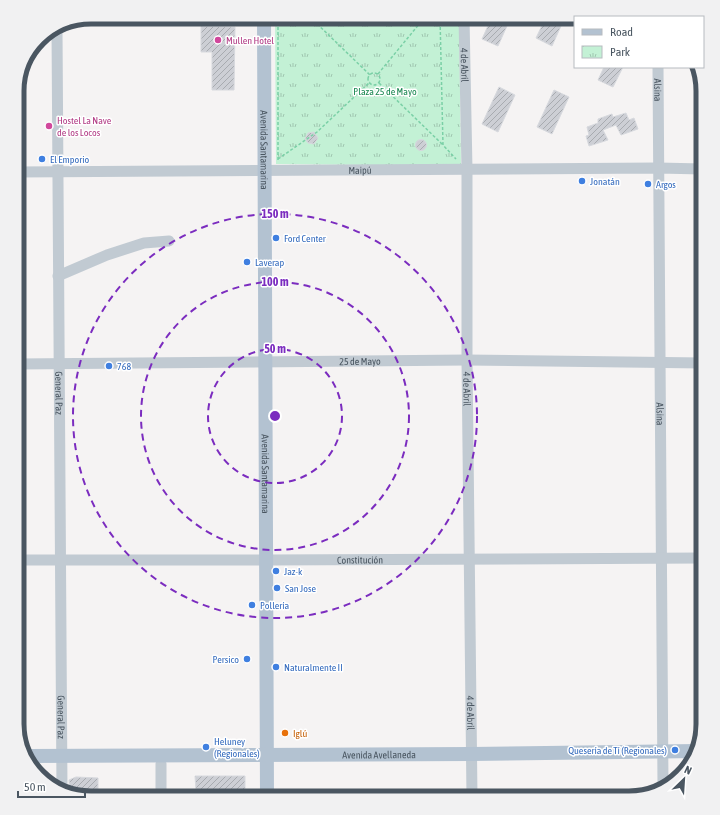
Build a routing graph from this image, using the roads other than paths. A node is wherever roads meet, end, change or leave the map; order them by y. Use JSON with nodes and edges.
{"nodes":[{"id":1,"x":264,"y":24,"type":"edge"},
{"id":2,"x":464,"y":24,"type":"edge"},
{"id":3,"x":57,"y":33,"type":"edge"},
{"id":4,"x":658,"y":68,"type":"edge"},
{"id":5,"x":658,"y":168,"type":"junction"},
{"id":6,"x":696,"y":169,"type":"edge"},
{"id":7,"x":264,"y":170,"type":"junction"},
{"id":8,"x":467,"y":170,"type":"junction"},
{"id":9,"x":24,"y":172,"type":"edge"},
{"id":10,"x":57,"y":172,"type":"junction"},
{"id":11,"x":169,"y":241,"type":"dead end"},
{"id":12,"x":58,"y":276,"type":"junction"},
{"id":13,"x":467,"y":360,"type":"junction"},
{"id":14,"x":265,"y":362,"type":"junction"},
{"id":15,"x":696,"y":363,"type":"edge"},
{"id":16,"x":24,"y":364,"type":"edge"},
{"id":17,"x":59,"y":364,"type":"junction"},
{"id":18,"x":660,"y":364,"type":"junction"},
{"id":19,"x":661,"y":558,"type":"junction"},
{"id":20,"x":696,"y":558,"type":"edge"},
{"id":21,"x":470,"y":559,"type":"junction"},
{"id":22,"x":24,"y":560,"type":"edge"},
{"id":23,"x":59,"y":560,"type":"junction"},
{"id":24,"x":266,"y":560,"type":"junction"},
{"id":25,"x":690,"y":752,"type":"edge"},
{"id":26,"x":662,"y":756,"type":"junction"},
{"id":27,"x":33,"y":757,"type":"edge"},
{"id":28,"x":471,"y":758,"type":"junction"},
{"id":29,"x":267,"y":759,"type":"junction"},
{"id":30,"x":684,"y":759,"type":"edge"},
{"id":31,"x":62,"y":760,"type":"junction"},
{"id":32,"x":37,"y":764,"type":"edge"},
{"id":33,"x":160,"y":764,"type":"junction"},
{"id":34,"x":662,"y":782,"type":"edge"},
{"id":35,"x":62,"y":784,"type":"edge"},
{"id":36,"x":161,"y":791,"type":"edge"},
{"id":37,"x":267,"y":791,"type":"edge"},
{"id":38,"x":472,"y":791,"type":"edge"}],
"edges":[{"from":1,"to":7,"type":"main road","name":"Avenida Santamarina"},
{"from":2,"to":8,"type":"street","name":"4 de Abril"},
{"from":3,"to":10,"type":"street","name":"General Paz"},
{"from":4,"to":5,"type":"street","name":"Alsina"},
{"from":5,"to":6,"type":"street","name":"Maipú"},
{"from":5,"to":8,"type":"street","name":"Maipú"},
{"from":5,"to":18,"type":"street","name":"Alsina"},
{"from":7,"to":8,"type":"street","name":"Maipú"},
{"from":7,"to":10,"type":"street","name":"Maipú"},
{"from":7,"to":14,"type":"main road","name":"Avenida Santamarina"},
{"from":8,"to":13,"type":"street","name":"4 de Abril"},
{"from":9,"to":10,"type":"street","name":"Maipú"},
{"from":10,"to":12,"type":"street","name":"General Paz"},
{"from":11,"to":12,"type":"street"},
{"from":12,"to":17,"type":"street","name":"General Paz"},
{"from":13,"to":14,"type":"street","name":"25 de Mayo"},
{"from":13,"to":18,"type":"street","name":"25 de Mayo"},
{"from":13,"to":21,"type":"street","name":"4 de Abril"},
{"from":14,"to":17,"type":"street","name":"25 de Mayo"},
{"from":14,"to":24,"type":"main road","name":"Avenida Santamarina"},
{"from":15,"to":18,"type":"street","name":"25 de Mayo"},
{"from":16,"to":17,"type":"street","name":"25 de Mayo"},
{"from":17,"to":23,"type":"street","name":"General Paz"},
{"from":18,"to":19,"type":"street","name":"Alsina"},
{"from":19,"to":20,"type":"street","name":"Constitución"},
{"from":19,"to":21,"type":"street","name":"Constitución"},
{"from":19,"to":26,"type":"street","name":"Alsina"},
{"from":21,"to":24,"type":"street","name":"Constitución"},
{"from":21,"to":28,"type":"street","name":"4 de Abril"},
{"from":22,"to":23,"type":"street","name":"Constitución"},
{"from":23,"to":24,"type":"street","name":"Constitución"},
{"from":23,"to":31,"type":"street","name":"General Paz"},
{"from":24,"to":29,"type":"main road","name":"Avenida Santamarina"},
{"from":25,"to":26,"type":"main road","name":"Avenida Avellaneda"},
{"from":26,"to":28,"type":"main road","name":"Avenida Avellaneda"},
{"from":26,"to":30,"type":"main road","name":"Avenida Avellaneda"},
{"from":26,"to":34,"type":"street","name":"Alsina"},
{"from":27,"to":31,"type":"main road","name":"Avenida Avellaneda"},
{"from":28,"to":29,"type":"main road","name":"Avenida Avellaneda"},
{"from":28,"to":38,"type":"street","name":"4 de Abril"},
{"from":29,"to":31,"type":"main road","name":"Avenida Avellaneda"},
{"from":29,"to":33,"type":"main road","name":"Avenida Avellaneda"},
{"from":29,"to":37,"type":"main road","name":"Avenida Santamarina"},
{"from":31,"to":32,"type":"main road","name":"Avenida Avellaneda"},
{"from":31,"to":33,"type":"main road","name":"Avenida Avellaneda"},
{"from":31,"to":35,"type":"street","name":"General Paz"},
{"from":33,"to":36,"type":"street"}]}
